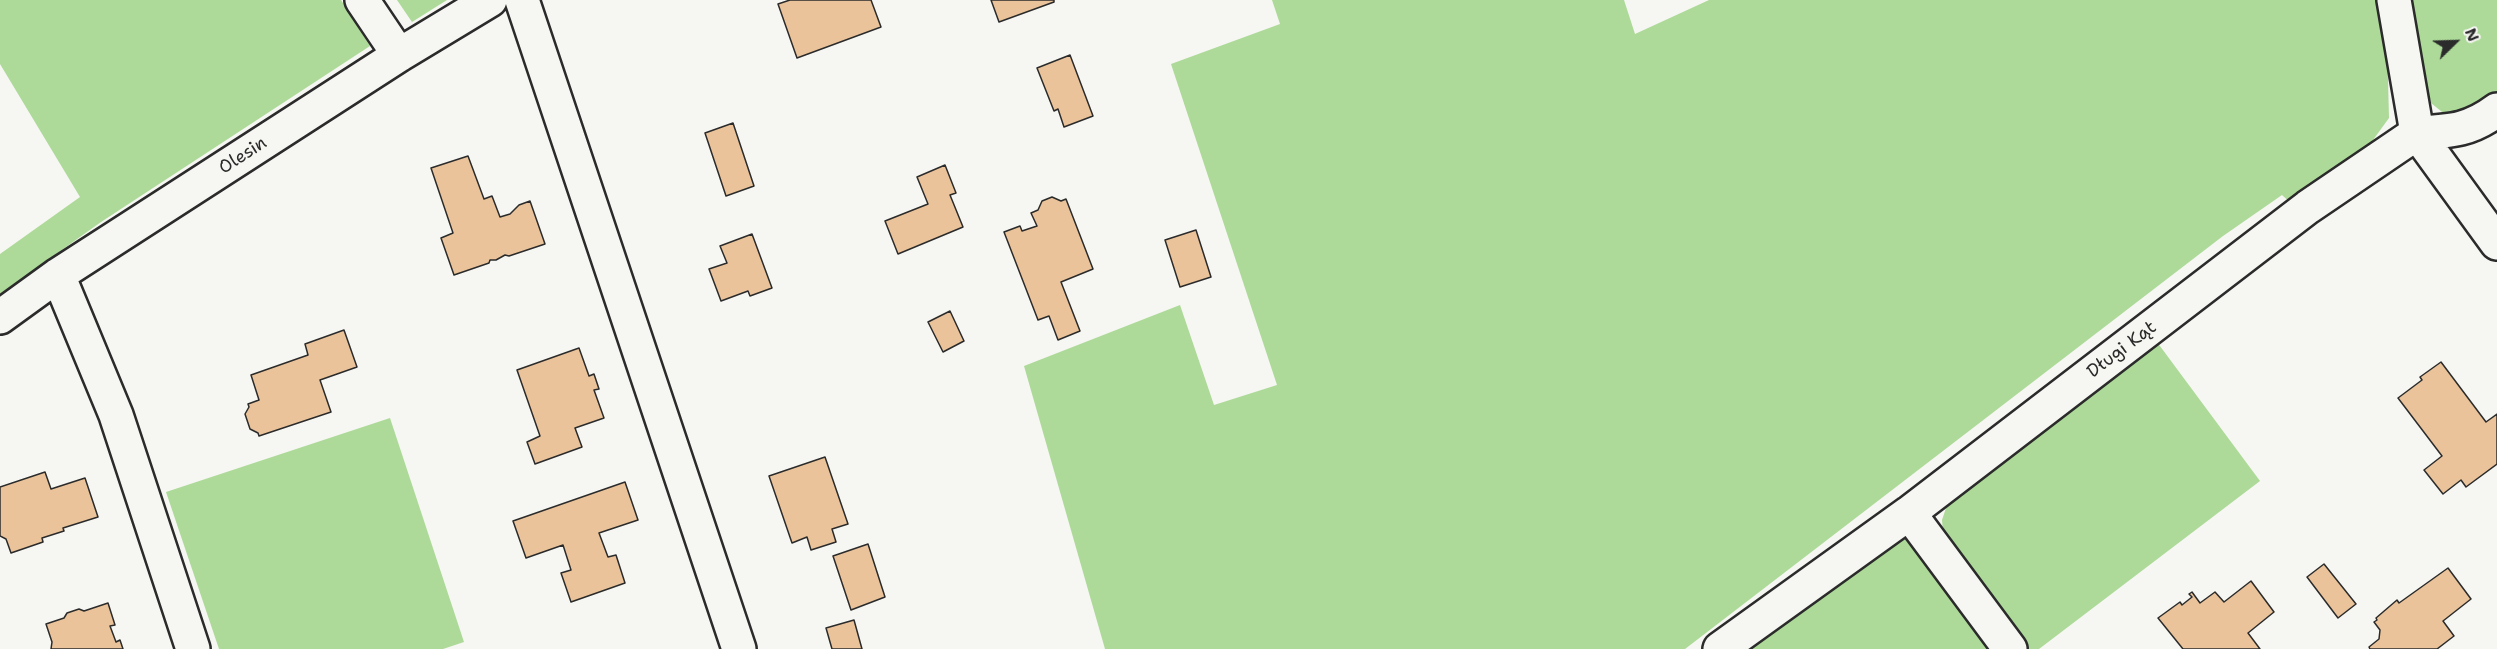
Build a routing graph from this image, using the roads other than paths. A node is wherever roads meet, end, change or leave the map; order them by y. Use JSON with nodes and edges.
{"nodes":[{"id":1,"x":362,"y":0,"type":"edge"},
{"id":2,"x":490,"y":0,"type":"edge"},
{"id":3,"x":522,"y":0,"type":"edge"},
{"id":4,"x":2394,"y":0,"type":"edge"},
{"id":5,"x":399,"y":55,"type":"junction"},
{"id":6,"x":2497,"y":111,"type":"edge"},
{"id":7,"x":2416,"y":133,"type":"junction"},
{"id":8,"x":2497,"y":243,"type":"edge"},
{"id":9,"x":58,"y":276,"type":"junction"},
{"id":10,"x":0,"y":317,"type":"edge"},
{"id":11,"x":1909,"y":513,"type":"junction"},
{"id":12,"x":193,"y":649,"type":"edge"},
{"id":13,"x":739,"y":649,"type":"edge"},
{"id":14,"x":1720,"y":649,"type":"edge"},
{"id":15,"x":2010,"y":649,"type":"edge"}],
"edges":[{"from":1,"to":5,"type":"street"},
{"from":2,"to":5,"type":"street","name":"Olesin"},
{"from":3,"to":13,"type":"street"},
{"from":4,"to":7,"type":"street"},
{"from":5,"to":9,"type":"street","name":"Olesin"},
{"from":6,"to":7,"type":"street"},
{"from":7,"to":8,"type":"street"},
{"from":7,"to":11,"type":"street","name":"Długi Kąt"},
{"from":9,"to":10,"type":"street","name":"Olesin"},
{"from":9,"to":12,"type":"street"},
{"from":11,"to":14,"type":"street","name":"Długi Kąt"},
{"from":11,"to":15,"type":"street"}]}
